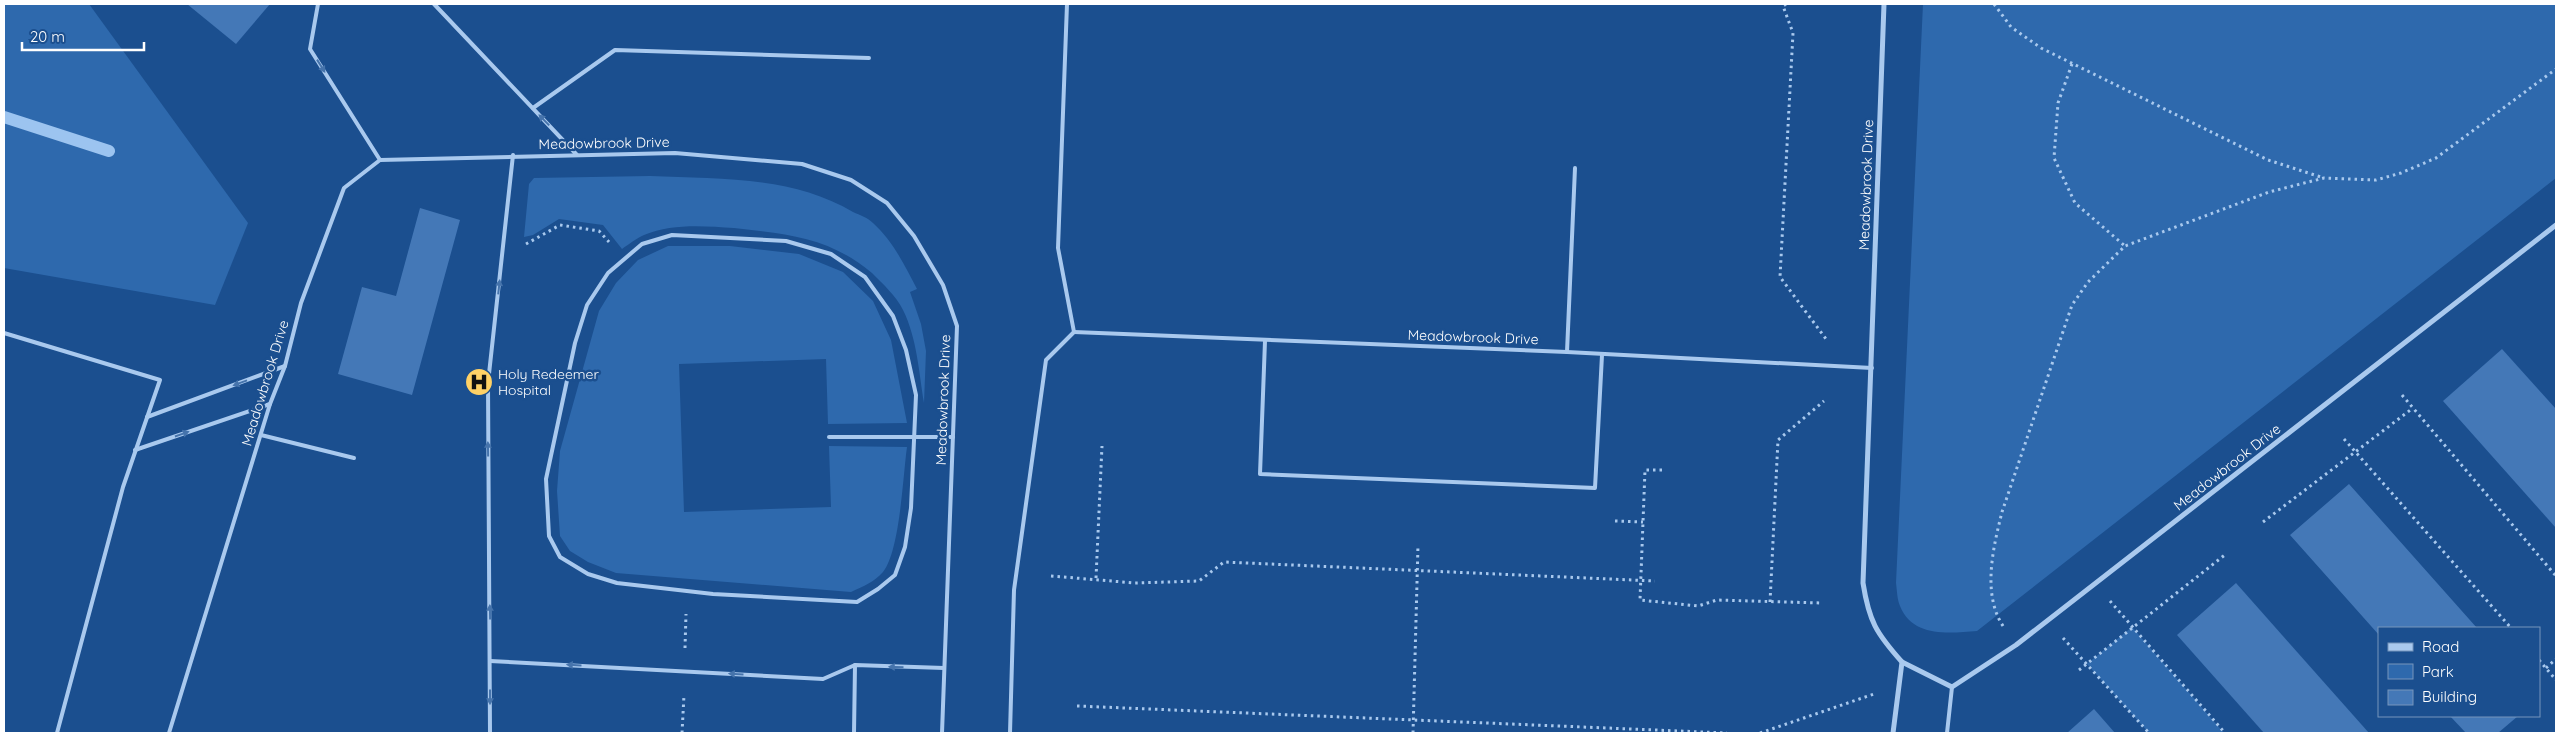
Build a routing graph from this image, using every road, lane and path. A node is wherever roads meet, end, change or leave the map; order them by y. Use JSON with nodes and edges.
{"nodes":[{"id":1,"x":318,"y":4,"type":"edge"},
{"id":2,"x":434,"y":4,"type":"edge"},
{"id":3,"x":1067,"y":4,"type":"edge"},
{"id":4,"x":1786,"y":4,"type":"edge"},
{"id":5,"x":1884,"y":4,"type":"edge"},
{"id":6,"x":1994,"y":4,"type":"edge"},
{"id":7,"x":869,"y":58,"type":"dead end"},
{"id":8,"x":2072,"y":64,"type":"junction"},
{"id":9,"x":2556,"y":69,"type":"edge"},
{"id":10,"x":533,"y":108,"type":"junction"},
{"id":11,"x":513,"y":156,"type":"junction"},
{"id":12,"x":577,"y":156,"type":"junction"},
{"id":13,"x":380,"y":160,"type":"junction"},
{"id":14,"x":1575,"y":168,"type":"dead end"},
{"id":15,"x":2324,"y":178,"type":"junction"},
{"id":16,"x":2556,"y":225,"type":"edge"},
{"id":17,"x":2125,"y":246,"type":"junction"},
{"id":18,"x":502,"y":258,"type":"junction"},
{"id":19,"x":624,"y":260,"type":"junction"},
{"id":20,"x":1074,"y":332,"type":"junction"},
{"id":21,"x":4,"y":333,"type":"edge"},
{"id":22,"x":1826,"y":339,"type":"dead end"},
{"id":23,"x":1265,"y":340,"type":"junction"},
{"id":24,"x":1567,"y":352,"type":"junction"},
{"id":25,"x":1602,"y":355,"type":"junction"},
{"id":26,"x":285,"y":366,"type":"junction"},
{"id":27,"x":1872,"y":368,"type":"junction"},
{"id":28,"x":2402,"y":395,"type":"dead end"},
{"id":29,"x":1824,"y":401,"type":"dead end"},
{"id":30,"x":270,"y":404,"type":"junction"},
{"id":31,"x":2413,"y":408,"type":"junction"},
{"id":32,"x":147,"y":417,"type":"junction"},
{"id":33,"x":261,"y":435,"type":"junction"},
{"id":34,"x":829,"y":438,"type":"dead end"},
{"id":35,"x":914,"y":438,"type":"junction"},
{"id":36,"x":953,"y":438,"type":"junction"},
{"id":37,"x":2344,"y":439,"type":"dead end"},
{"id":38,"x":1102,"y":446,"type":"dead end"},
{"id":39,"x":136,"y":450,"type":"junction"},
{"id":40,"x":354,"y":458,"type":"dead end"},
{"id":41,"x":1662,"y":470,"type":"dead end"},
{"id":42,"x":1615,"y":521,"type":"dead end"},
{"id":43,"x":1643,"y":522,"type":"junction"},
{"id":44,"x":2263,"y":522,"type":"dead end"},
{"id":45,"x":1418,"y":545,"type":"dead end"},
{"id":46,"x":2226,"y":554,"type":"dead end"},
{"id":47,"x":1051,"y":576,"type":"dead end"},
{"id":48,"x":2556,"y":576,"type":"edge"},
{"id":49,"x":1096,"y":578,"type":"junction"},
{"id":50,"x":1641,"y":580,"type":"junction"},
{"id":51,"x":1655,"y":580,"type":"dead end"},
{"id":52,"x":2095,"y":584,"type":"junction"},
{"id":53,"x":1770,"y":602,"type":"junction"},
{"id":54,"x":1822,"y":603,"type":"dead end"},
{"id":55,"x":1995,"y":613,"type":"dead end"},
{"id":56,"x":686,"y":614,"type":"dead end"},
{"id":57,"x":2047,"y":620,"type":"junction"},
{"id":58,"x":2132,"y":627,"type":"junction"},
{"id":59,"x":2510,"y":627,"type":"edge"},
{"id":60,"x":685,"y":649,"type":"dead end"},
{"id":61,"x":2556,"y":659,"type":"edge"},
{"id":62,"x":490,"y":660,"type":"junction"},
{"id":63,"x":2540,"y":661,"type":"edge"},
{"id":64,"x":1902,"y":662,"type":"junction"},
{"id":65,"x":2087,"y":664,"type":"junction"},
{"id":66,"x":855,"y":665,"type":"junction"},
{"id":67,"x":944,"y":668,"type":"junction"},
{"id":68,"x":2546,"y":668,"type":"junction"},
{"id":69,"x":2079,"y":670,"type":"dead end"},
{"id":70,"x":2556,"y":680,"type":"edge"},
{"id":71,"x":1898,"y":686,"type":"junction"},
{"id":72,"x":1952,"y":687,"type":"junction"},
{"id":73,"x":684,"y":692,"type":"dead end"},
{"id":74,"x":1077,"y":706,"type":"dead end"},
{"id":75,"x":57,"y":733,"type":"edge"},
{"id":76,"x":169,"y":733,"type":"edge"},
{"id":77,"x":490,"y":733,"type":"edge"},
{"id":78,"x":682,"y":733,"type":"edge"},
{"id":79,"x":854,"y":733,"type":"edge"},
{"id":80,"x":942,"y":733,"type":"edge"},
{"id":81,"x":1010,"y":733,"type":"edge"},
{"id":82,"x":1413,"y":733,"type":"edge"},
{"id":83,"x":1727,"y":733,"type":"edge"},
{"id":84,"x":1760,"y":733,"type":"edge"},
{"id":85,"x":1893,"y":733,"type":"edge"},
{"id":86,"x":1948,"y":733,"type":"edge"},
{"id":87,"x":2149,"y":733,"type":"edge"},
{"id":88,"x":2225,"y":733,"type":"edge"}],
"edges":[{"from":1,"to":13,"type":"lane","one_way":true},
{"from":2,"to":10,"type":"lane"},
{"from":3,"to":20,"type":"lane"},
{"from":4,"to":22,"type":"path"},
{"from":5,"to":27,"type":"street","name":"Meadowbrook Drive"},
{"from":6,"to":8,"type":"path"},
{"from":7,"to":10,"type":"lane"},
{"from":8,"to":15,"type":"path"},
{"from":8,"to":17,"type":"path"},
{"from":9,"to":15,"type":"path"},
{"from":12,"to":10,"type":"lane","one_way":true},
{"from":11,"to":12,"type":"lane","name":"Meadowbrook Drive"},
{"from":11,"to":13,"type":"lane","name":"Meadowbrook Drive"},
{"from":11,"to":18,"type":"lane"},
{"from":12,"to":36,"type":"lane","name":"Meadowbrook Drive"},
{"from":13,"to":26,"type":"lane","name":"Meadowbrook Drive"},
{"from":14,"to":24,"type":"lane"},
{"from":15,"to":17,"type":"path"},
{"from":16,"to":52,"type":"street","name":"Meadowbrook Drive"},
{"from":17,"to":55,"type":"path"},
{"from":18,"to":19,"type":"path"},
{"from":62,"to":18,"type":"lane","one_way":true},
{"from":19,"to":35,"type":"lane"},
{"from":19,"to":35,"type":"lane"},
{"from":20,"to":23,"type":"lane","name":"Meadowbrook Drive"},
{"from":20,"to":81,"type":"lane"},
{"from":21,"to":32,"type":"lane"},
{"from":23,"to":24,"type":"lane","name":"Meadowbrook Drive"},
{"from":23,"to":25,"type":"lane"},
{"from":24,"to":25,"type":"lane","name":"Meadowbrook Drive"},
{"from":25,"to":27,"type":"lane","name":"Meadowbrook Drive"},
{"from":26,"to":30,"type":"lane","name":"Meadowbrook Drive"},
{"from":26,"to":32,"type":"lane","one_way":true},
{"from":27,"to":64,"type":"street","name":"Meadowbrook Drive"},
{"from":28,"to":31,"type":"path"},
{"from":29,"to":53,"type":"path"},
{"from":30,"to":33,"type":"lane","name":"Meadowbrook Drive"},
{"from":39,"to":30,"type":"lane","one_way":true},
{"from":31,"to":44,"type":"path"},
{"from":31,"to":48,"type":"path"},
{"from":32,"to":39,"type":"lane"},
{"from":33,"to":40,"type":"lane"},
{"from":33,"to":76,"type":"lane","name":"Meadowbrook Drive"},
{"from":34,"to":35,"type":"lane"},
{"from":35,"to":36,"type":"lane"},
{"from":36,"to":67,"type":"lane","name":"Meadowbrook Drive"},
{"from":37,"to":59,"type":"path"},
{"from":38,"to":49,"type":"path"},
{"from":39,"to":75,"type":"lane"},
{"from":41,"to":43,"type":"path"},
{"from":42,"to":43,"type":"path"},
{"from":43,"to":50,"type":"path"},
{"from":45,"to":82,"type":"path"},
{"from":46,"to":58,"type":"path"},
{"from":47,"to":49,"type":"path"},
{"from":49,"to":50,"type":"path"},
{"from":50,"to":51,"type":"path"},
{"from":50,"to":53,"type":"path"},
{"from":52,"to":57,"type":"street","name":"Meadowbrook Drive"},
{"from":52,"to":58,"type":"path"},
{"from":53,"to":54,"type":"path"},
{"from":56,"to":60,"type":"path"},
{"from":57,"to":65,"type":"path"},
{"from":57,"to":72,"type":"street","name":"Meadowbrook Drive"},
{"from":58,"to":65,"type":"path"},
{"from":58,"to":88,"type":"path"},
{"from":61,"to":68,"type":"path"},
{"from":66,"to":62,"type":"lane","one_way":true},
{"from":62,"to":77,"type":"lane","one_way":true},
{"from":63,"to":68,"type":"path"},
{"from":64,"to":71,"type":"street"},
{"from":64,"to":72,"type":"street","name":"Meadowbrook Drive"},
{"from":65,"to":69,"type":"path"},
{"from":65,"to":87,"type":"path"},
{"from":67,"to":66,"type":"lane","one_way":true},
{"from":66,"to":79,"type":"lane"},
{"from":67,"to":80,"type":"lane","name":"Meadowbrook Drive"},
{"from":68,"to":70,"type":"path"},
{"from":71,"to":84,"type":"path"},
{"from":71,"to":85,"type":"street"},
{"from":72,"to":86,"type":"lane"},
{"from":73,"to":78,"type":"path"},
{"from":74,"to":83,"type":"path"}]}
